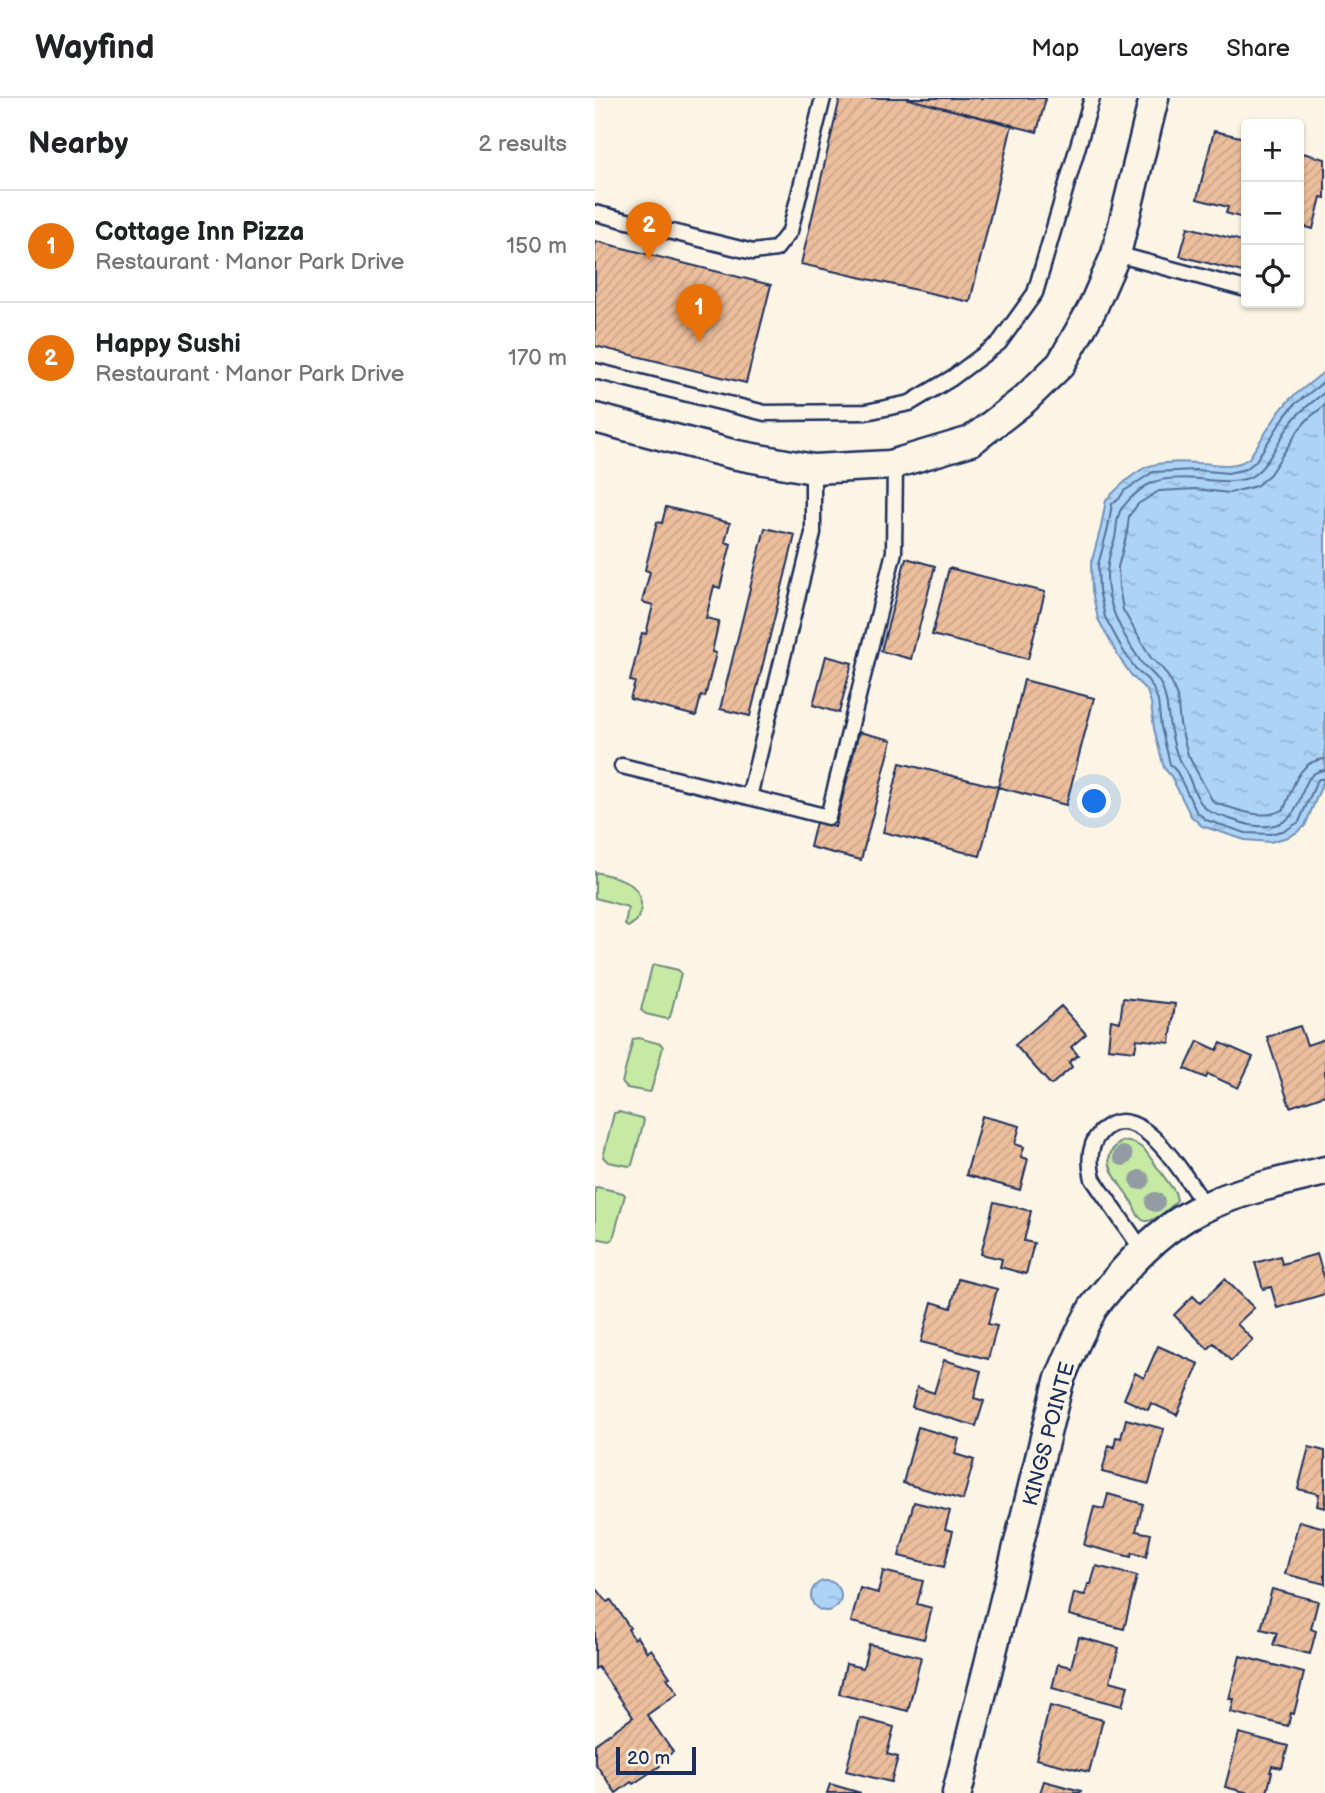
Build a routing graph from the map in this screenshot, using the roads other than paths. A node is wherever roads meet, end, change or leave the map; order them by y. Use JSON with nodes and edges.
{"nodes":[{"id":1,"x":823,"y":98,"type":"edge"},
{"id":2,"x":1092,"y":98,"type":"edge"},
{"id":3,"x":1154,"y":98,"type":"edge"},
{"id":4,"x":595,"y":213,"type":"edge"},
{"id":5,"x":1116,"y":254,"type":"junction"},
{"id":6,"x":1241,"y":288,"type":"edge"},
{"id":7,"x":595,"y":371,"type":"edge"},
{"id":8,"x":595,"y":418,"type":"edge"},
{"id":9,"x":895,"y":464,"type":"junction"},
{"id":10,"x":813,"y":469,"type":"junction"},
{"id":11,"x":622,"y":766,"type":"dead end"},
{"id":12,"x":749,"y":797,"type":"junction"},
{"id":13,"x":1325,"y":1171,"type":"edge"},
{"id":14,"x":1205,"y":1206,"type":"junction"},
{"id":15,"x":1143,"y":1251,"type":"junction"},
{"id":16,"x":957,"y":1793,"type":"edge"}],
"edges":[{"from":1,"to":4,"type":"lane"},
{"from":2,"to":7,"type":"lane"},
{"from":3,"to":5,"type":"street"},
{"from":5,"to":6,"type":"lane"},
{"from":5,"to":9,"type":"street"},
{"from":8,"to":10,"type":"street"},
{"from":9,"to":10,"type":"street"},
{"from":9,"to":12,"type":"lane"},
{"from":10,"to":12,"type":"lane"},
{"from":11,"to":12,"type":"lane"},
{"from":13,"to":14,"type":"street","name":"KINGS POINTE"},
{"from":14,"to":15,"type":"street","name":"KINGS POINTE"},
{"from":14,"to":15,"type":"lane"},
{"from":15,"to":16,"type":"street","name":"KINGS POINTE"}]}
